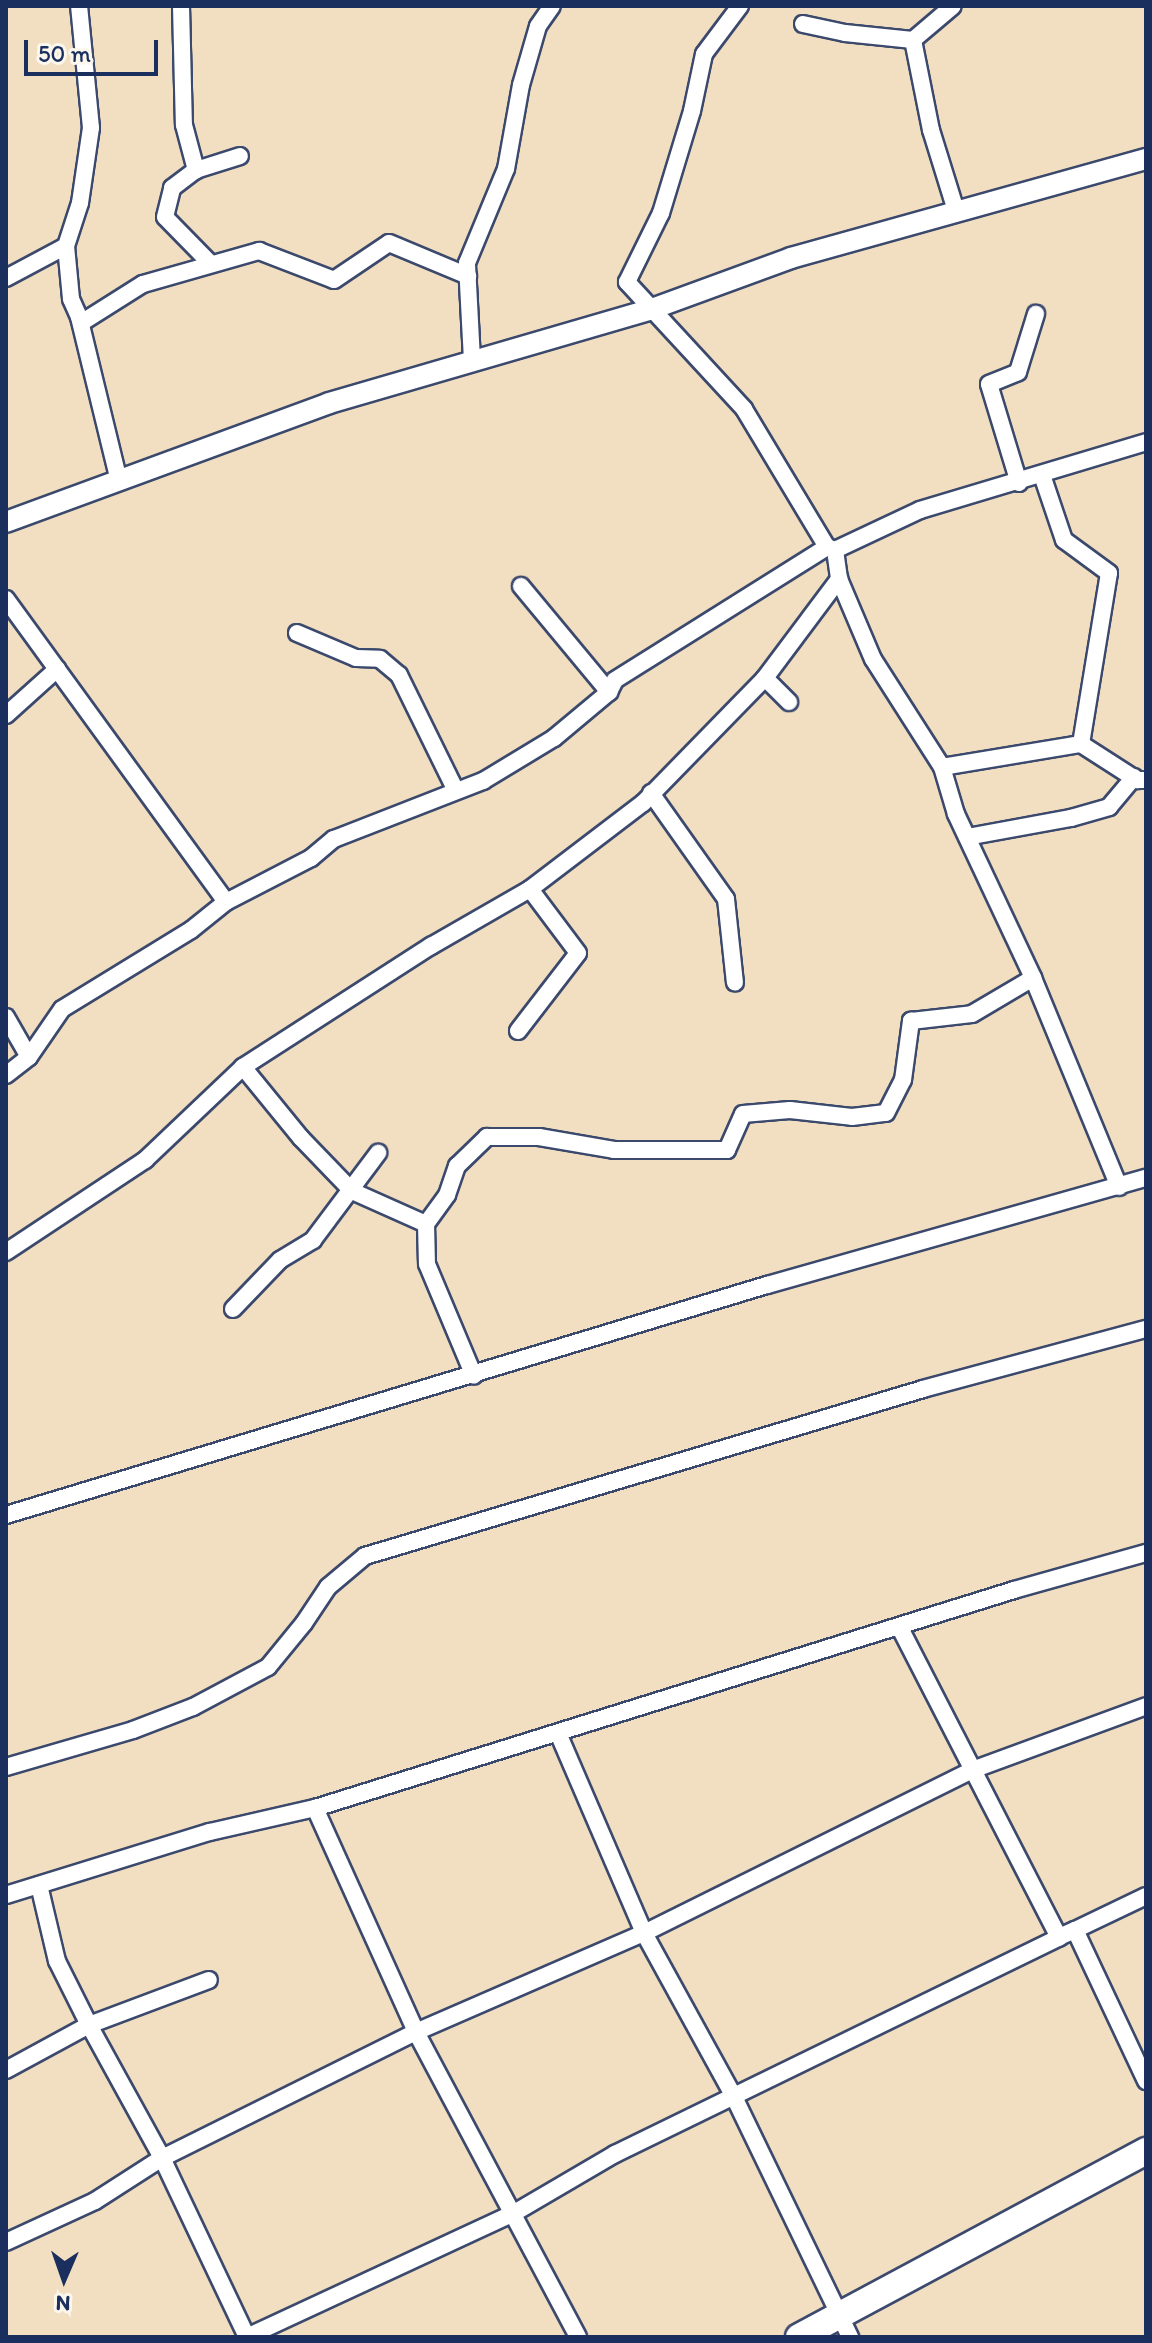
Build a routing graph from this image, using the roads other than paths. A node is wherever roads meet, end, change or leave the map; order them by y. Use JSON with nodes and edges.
{"nodes":[{"id":1,"x":79,"y":6,"type":"edge"},
{"id":2,"x":181,"y":6,"type":"edge"},
{"id":3,"x":552,"y":6,"type":"edge"},
{"id":4,"x":740,"y":6,"type":"edge"},
{"id":5,"x":953,"y":6,"type":"edge"},
{"id":6,"x":803,"y":24,"type":"dead end"},
{"id":7,"x":913,"y":40,"type":"junction"},
{"id":8,"x":240,"y":156,"type":"dead end"},
{"id":9,"x":1146,"y":159,"type":"edge"},
{"id":10,"x":196,"y":170,"type":"junction"},
{"id":11,"x":956,"y":211,"type":"junction"},
{"id":12,"x":66,"y":246,"type":"junction"},
{"id":13,"x":210,"y":263,"type":"junction"},
{"id":14,"x":468,"y":276,"type":"junction"},
{"id":15,"x":6,"y":278,"type":"edge"},
{"id":16,"x":652,"y":309,"type":"junction"},
{"id":17,"x":1036,"y":314,"type":"dead end"},
{"id":18,"x":81,"y":323,"type":"junction"},
{"id":19,"x":472,"y":360,"type":"junction"},
{"id":20,"x":1146,"y":442,"type":"edge"},
{"id":21,"x":1042,"y":475,"type":"junction"},
{"id":22,"x":119,"y":481,"type":"junction"},
{"id":23,"x":1019,"y":483,"type":"junction"},
{"id":24,"x":6,"y":522,"type":"edge"},
{"id":25,"x":831,"y":549,"type":"junction"},
{"id":26,"x":839,"y":579,"type":"junction"},
{"id":27,"x":521,"y":586,"type":"dead end"},
{"id":28,"x":6,"y":599,"type":"edge"},
{"id":29,"x":297,"y":633,"type":"dead end"},
{"id":30,"x":57,"y":669,"type":"junction"},
{"id":31,"x":765,"y":678,"type":"junction"},
{"id":32,"x":609,"y":692,"type":"junction"},
{"id":33,"x":789,"y":702,"type":"dead end"},
{"id":34,"x":6,"y":715,"type":"edge"},
{"id":35,"x":1081,"y":744,"type":"junction"},
{"id":36,"x":942,"y":767,"type":"junction"},
{"id":37,"x":1140,"y":778,"type":"edge"},
{"id":38,"x":456,"y":791,"type":"junction"},
{"id":39,"x":651,"y":793,"type":"junction"},
{"id":40,"x":967,"y":837,"type":"junction"},
{"id":41,"x":530,"y":889,"type":"junction"},
{"id":42,"x":226,"y":902,"type":"junction"},
{"id":43,"x":1033,"y":978,"type":"junction"},
{"id":44,"x":735,"y":983,"type":"dead end"},
{"id":45,"x":6,"y":1017,"type":"edge"},
{"id":46,"x":518,"y":1031,"type":"dead end"},
{"id":47,"x":29,"y":1057,"type":"junction"},
{"id":48,"x":243,"y":1067,"type":"junction"},
{"id":49,"x":6,"y":1075,"type":"edge"},
{"id":50,"x":378,"y":1153,"type":"dead end"},
{"id":51,"x":1146,"y":1178,"type":"edge"},
{"id":52,"x":1119,"y":1187,"type":"junction"},
{"id":53,"x":352,"y":1191,"type":"junction"},
{"id":54,"x":426,"y":1224,"type":"junction"},
{"id":55,"x":6,"y":1252,"type":"edge"},
{"id":56,"x":233,"y":1309,"type":"dead end"},
{"id":57,"x":1146,"y":1329,"type":"edge"},
{"id":58,"x":474,"y":1376,"type":"junction"},
{"id":59,"x":6,"y":1515,"type":"edge"},
{"id":60,"x":1146,"y":1553,"type":"edge"},
{"id":61,"x":900,"y":1628,"type":"junction"},
{"id":62,"x":1146,"y":1706,"type":"edge"},
{"id":63,"x":558,"y":1733,"type":"junction"},
{"id":64,"x":6,"y":1767,"type":"edge"},
{"id":65,"x":975,"y":1769,"type":"junction"},
{"id":66,"x":315,"y":1808,"type":"junction"},
{"id":67,"x":39,"y":1885,"type":"junction"},
{"id":68,"x":6,"y":1895,"type":"edge"},
{"id":69,"x":1146,"y":1896,"type":"edge"},
{"id":70,"x":1075,"y":1930,"type":"junction"},
{"id":71,"x":644,"y":1933,"type":"junction"},
{"id":72,"x":1059,"y":1937,"type":"junction"},
{"id":73,"x":209,"y":1980,"type":"dead end"},
{"id":74,"x":89,"y":2025,"type":"junction"},
{"id":75,"x":416,"y":2032,"type":"junction"},
{"id":76,"x":6,"y":2070,"type":"edge"},
{"id":77,"x":1146,"y":2081,"type":"edge"},
{"id":78,"x":734,"y":2097,"type":"junction"},
{"id":79,"x":162,"y":2158,"type":"junction"},
{"id":80,"x":1143,"y":2159,"type":"edge"},
{"id":81,"x":514,"y":2213,"type":"junction"},
{"id":82,"x":6,"y":2242,"type":"edge"},
{"id":83,"x":844,"y":2325,"type":"edge"},
{"id":84,"x":578,"y":2337,"type":"edge"},
{"id":85,"x":799,"y":2337,"type":"edge"}],
"edges":[{"from":1,"to":12,"type":"street"},
{"from":2,"to":10,"type":"street"},
{"from":3,"to":14,"type":"street"},
{"from":4,"to":16,"type":"street"},
{"from":5,"to":7,"type":"street"},
{"from":6,"to":7,"type":"street"},
{"from":7,"to":11,"type":"street"},
{"from":8,"to":10,"type":"street"},
{"from":9,"to":11,"type":"street"},
{"from":10,"to":13,"type":"street"},
{"from":11,"to":16,"type":"street"},
{"from":12,"to":15,"type":"street"},
{"from":12,"to":18,"type":"street"},
{"from":13,"to":14,"type":"street"},
{"from":13,"to":18,"type":"street"},
{"from":14,"to":19,"type":"street"},
{"from":16,"to":19,"type":"street"},
{"from":16,"to":25,"type":"street"},
{"from":17,"to":23,"type":"street"},
{"from":18,"to":22,"type":"street"},
{"from":19,"to":22,"type":"street"},
{"from":20,"to":21,"type":"street"},
{"from":21,"to":23,"type":"street"},
{"from":21,"to":35,"type":"street"},
{"from":22,"to":24,"type":"street"},
{"from":23,"to":25,"type":"street"},
{"from":25,"to":26,"type":"street"},
{"from":25,"to":32,"type":"street"},
{"from":26,"to":31,"type":"street"},
{"from":26,"to":36,"type":"street"},
{"from":27,"to":32,"type":"street"},
{"from":28,"to":30,"type":"street"},
{"from":29,"to":38,"type":"street"},
{"from":30,"to":34,"type":"street"},
{"from":30,"to":42,"type":"street"},
{"from":31,"to":33,"type":"street"},
{"from":31,"to":39,"type":"street"},
{"from":32,"to":38,"type":"street"},
{"from":35,"to":36,"type":"street"},
{"from":35,"to":37,"type":"street"},
{"from":36,"to":40,"type":"street"},
{"from":37,"to":40,"type":"street"},
{"from":38,"to":42,"type":"street"},
{"from":39,"to":41,"type":"street"},
{"from":39,"to":44,"type":"street"},
{"from":40,"to":43,"type":"street"},
{"from":41,"to":46,"type":"street"},
{"from":41,"to":48,"type":"street"},
{"from":42,"to":47,"type":"street"},
{"from":43,"to":52,"type":"street"},
{"from":43,"to":54,"type":"street"},
{"from":45,"to":47,"type":"street"},
{"from":47,"to":49,"type":"street"},
{"from":48,"to":53,"type":"street"},
{"from":48,"to":55,"type":"street"},
{"from":50,"to":53,"type":"street"},
{"from":51,"to":52,"type":"street"},
{"from":52,"to":58,"type":"street"},
{"from":53,"to":54,"type":"street"},
{"from":53,"to":56,"type":"street"},
{"from":54,"to":58,"type":"street"},
{"from":57,"to":64,"type":"street"},
{"from":58,"to":59,"type":"street"},
{"from":60,"to":61,"type":"street"},
{"from":61,"to":63,"type":"street"},
{"from":61,"to":65,"type":"street"},
{"from":62,"to":65,"type":"street"},
{"from":63,"to":66,"type":"street"},
{"from":63,"to":71,"type":"street"},
{"from":65,"to":71,"type":"street"},
{"from":65,"to":72,"type":"street"},
{"from":66,"to":67,"type":"street"},
{"from":66,"to":75,"type":"street"},
{"from":67,"to":68,"type":"street"},
{"from":67,"to":74,"type":"street"},
{"from":69,"to":70,"type":"street"},
{"from":70,"to":72,"type":"street"},
{"from":70,"to":77,"type":"street"},
{"from":71,"to":75,"type":"street"},
{"from":71,"to":78,"type":"street"},
{"from":72,"to":78,"type":"street"},
{"from":73,"to":74,"type":"street"},
{"from":74,"to":76,"type":"street"},
{"from":74,"to":79,"type":"street"},
{"from":75,"to":79,"type":"street"},
{"from":75,"to":81,"type":"street"},
{"from":78,"to":81,"type":"street"},
{"from":78,"to":83,"type":"street"},
{"from":79,"to":81,"type":"street"},
{"from":79,"to":82,"type":"street"},
{"from":80,"to":83,"type":"main road"},
{"from":81,"to":84,"type":"street"},
{"from":83,"to":85,"type":"main road"}]}
